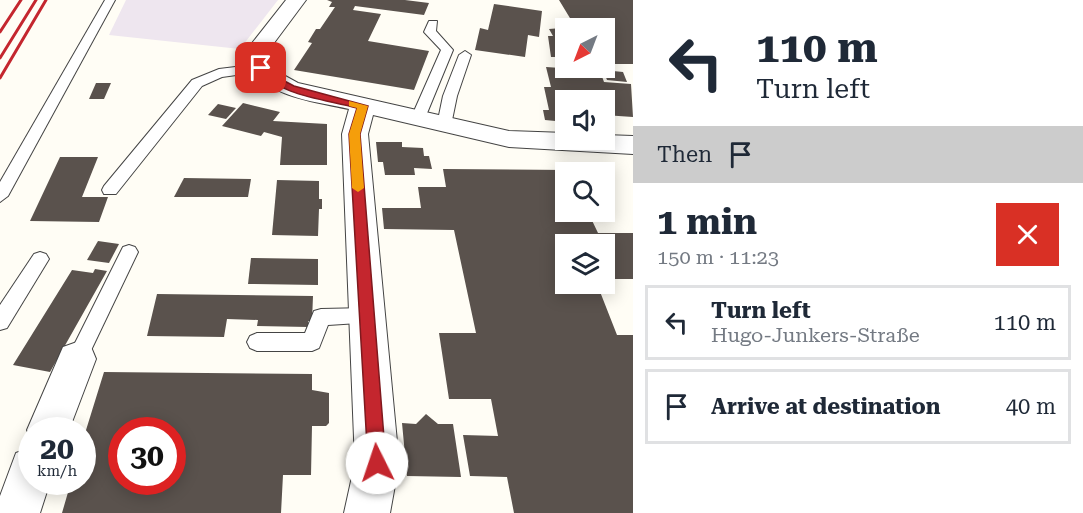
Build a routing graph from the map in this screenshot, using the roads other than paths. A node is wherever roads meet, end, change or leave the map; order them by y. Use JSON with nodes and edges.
{"nodes":[{"id":1,"x":110,"y":0,"type":"edge"},
{"id":2,"x":296,"y":0,"type":"edge"},
{"id":3,"x":433,"y":23,"type":"dead end"},
{"id":4,"x":465,"y":55,"type":"dead end"},
{"id":5,"x":261,"y":68,"type":"junction"},
{"id":6,"x":363,"y":106,"type":"junction"},
{"id":7,"x":418,"y":118,"type":"junction"},
{"id":8,"x":444,"y":124,"type":"junction"},
{"id":9,"x":633,"y":145,"type":"edge"},
{"id":10,"x":110,"y":190,"type":"dead end"},
{"id":11,"x":0,"y":196,"type":"edge"},
{"id":12,"x":129,"y":252,"type":"dead end"},
{"id":13,"x":40,"y":260,"type":"dead end"},
{"id":14,"x":367,"y":316,"type":"junction"},
{"id":15,"x":0,"y":322,"type":"edge"},
{"id":16,"x":257,"y":342,"type":"dead end"},
{"id":17,"x":77,"y":359,"type":"joint"},
{"id":18,"x":53,"y":417,"type":"edge"},
{"id":19,"x":23,"y":495,"type":"edge"},
{"id":20,"x":17,"y":513,"type":"edge"},
{"id":21,"x":367,"y":513,"type":"edge"}],
"edges":[{"from":1,"to":11,"type":"lane"},
{"from":2,"to":5,"type":"street"},
{"from":3,"to":7,"type":"lane"},
{"from":4,"to":8,"type":"lane"},
{"from":5,"to":6,"type":"street"},
{"from":5,"to":10,"type":"lane"},
{"from":6,"to":7,"type":"street"},
{"from":6,"to":14,"type":"street"},
{"from":7,"to":8,"type":"street"},
{"from":8,"to":9,"type":"street"},
{"from":12,"to":17,"type":"lane"},
{"from":13,"to":15,"type":"lane"},
{"from":14,"to":16,"type":"lane"},
{"from":14,"to":21,"type":"street"},
{"from":17,"to":18,"type":"street"},
{"from":19,"to":20,"type":"street"}]}
